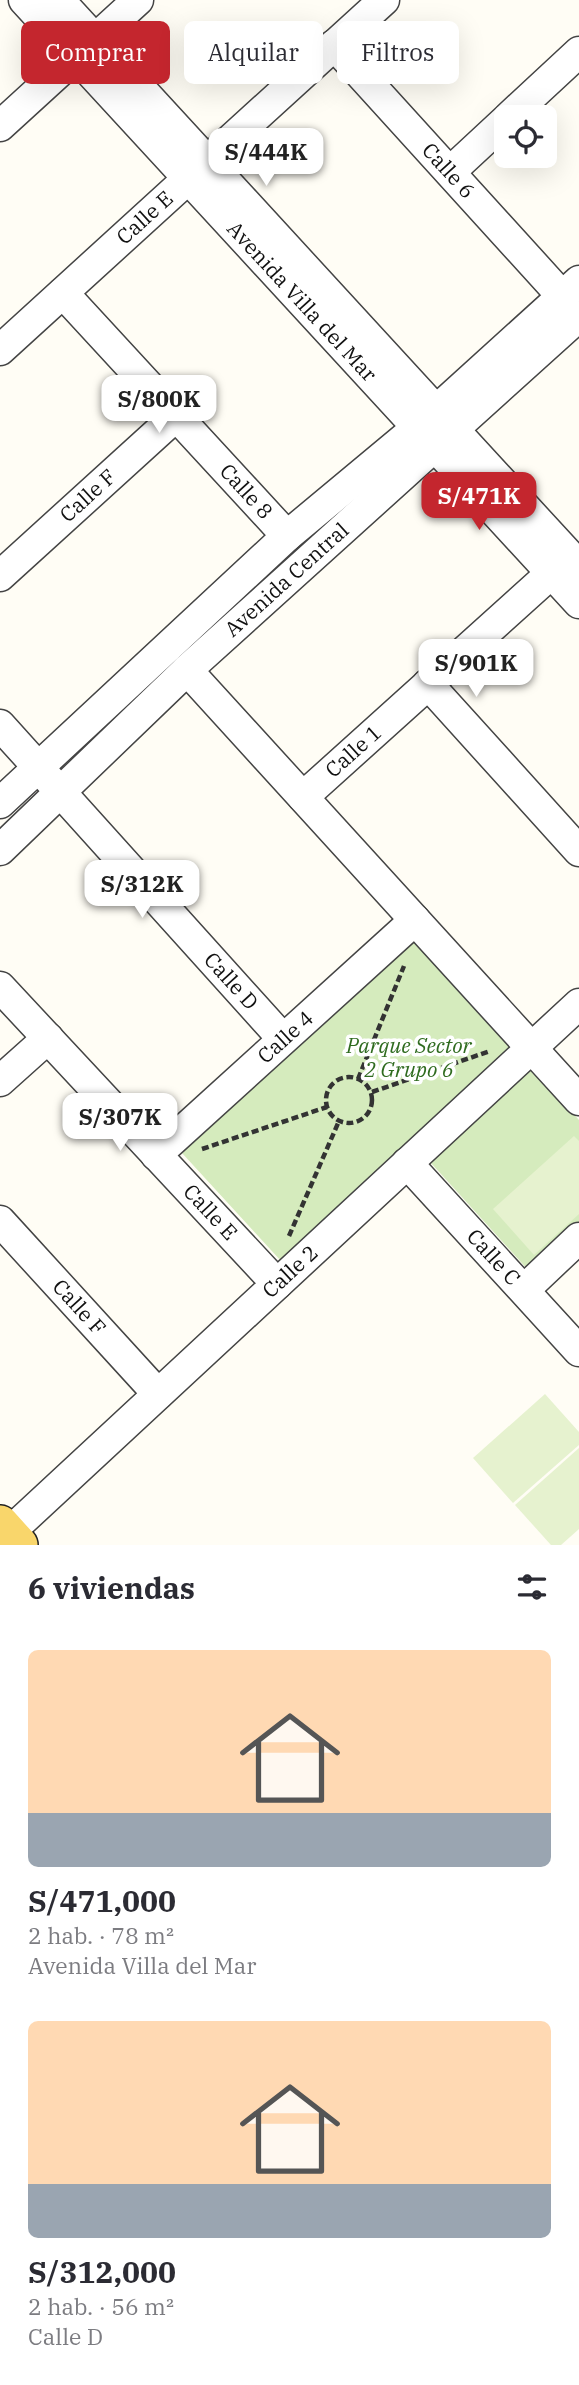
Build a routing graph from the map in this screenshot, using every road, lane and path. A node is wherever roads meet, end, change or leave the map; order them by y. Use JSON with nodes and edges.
{"nodes":[{"id":1,"x":24,"y":0,"type":"edge"},
{"id":2,"x":59,"y":0,"type":"edge"},
{"id":3,"x":138,"y":0,"type":"edge"},
{"id":4,"x":384,"y":0,"type":"edge"},
{"id":5,"x":51,"y":21,"type":"edge"},
{"id":6,"x":71,"y":21,"type":"edge"},
{"id":7,"x":115,"y":21,"type":"edge"},
{"id":8,"x":334,"y":46,"type":"junction"},
{"id":9,"x":579,"y":52,"type":"edge"},
{"id":10,"x":46,"y":84,"type":"edge"},
{"id":11,"x":119,"y":84,"type":"edge"},
{"id":12,"x":522,"y":105,"type":"edge"},
{"id":13,"x":0,"y":125,"type":"edge"},
{"id":14,"x":494,"y":131,"type":"edge"},
{"id":15,"x":197,"y":170,"type":"junction"},
{"id":16,"x":450,"y":172,"type":"junction"},
{"id":17,"x":63,"y":293,"type":"junction"},
{"id":18,"x":573,"y":298,"type":"edge"},
{"id":19,"x":0,"y":350,"type":"edge"},
{"id":20,"x":176,"y":416,"type":"junction"},
{"id":21,"x":436,"y":428,"type":"junction"},
{"id":22,"x":287,"y":536,"type":"junction"},
{"id":23,"x":568,"y":562,"type":"edge"},
{"id":24,"x":0,"y":576,"type":"edge"},
{"id":25,"x":579,"y":603,"type":"edge"},
{"id":26,"x":187,"y":670,"type":"junction"},
{"id":27,"x":428,"y":684,"type":"junction"},
{"id":28,"x":0,"y":724,"type":"edge"},
{"id":29,"x":39,"y":767,"type":"junction"},
{"id":30,"x":61,"y":791,"type":"junction"},
{"id":31,"x":303,"y":797,"type":"junction"},
{"id":32,"x":0,"y":803,"type":"edge"},
{"id":33,"x":0,"y":850,"type":"edge"},
{"id":34,"x":579,"y":851,"type":"edge"},
{"id":35,"x":415,"y":920,"type":"junction"},
{"id":36,"x":0,"y":987,"type":"edge"},
{"id":37,"x":579,"y":1004,"type":"edge"},
{"id":38,"x":48,"y":1038,"type":"junction"},
{"id":39,"x":283,"y":1039,"type":"junction"},
{"id":40,"x":527,"y":1044,"type":"junction"},
{"id":41,"x":358,"y":1079,"type":"junction"},
{"id":42,"x":0,"y":1082,"type":"edge"},
{"id":43,"x":372,"y":1092,"type":"junction"},
{"id":44,"x":579,"y":1100,"type":"edge"},
{"id":45,"x":327,"y":1107,"type":"junction"},
{"id":46,"x":339,"y":1121,"type":"junction"},
{"id":47,"x":201,"y":1149,"type":"dead end"},
{"id":48,"x":156,"y":1155,"type":"junction"},
{"id":49,"x":407,"y":1163,"type":"junction"},
{"id":50,"x":0,"y":1221,"type":"edge"},
{"id":51,"x":579,"y":1238,"type":"edge"},
{"id":52,"x":275,"y":1281,"type":"junction"},
{"id":53,"x":524,"y":1290,"type":"junction"},
{"id":54,"x":579,"y":1351,"type":"edge"},
{"id":55,"x":158,"y":1394,"type":"junction"},
{"id":56,"x":7,"y":1536,"type":"edge"}],
"edges":[{"from":1,"to":5,"type":"street","name":"Avenida Villa del Mar"},
{"from":2,"to":6,"type":"street","name":"Avenida Villa del Mar"},
{"from":3,"to":7,"type":"street"},
{"from":4,"to":8,"type":"street","name":"Calle E"},
{"from":8,"to":15,"type":"street","name":"Calle E"},
{"from":8,"to":16,"type":"street","name":"Calle 6"},
{"from":9,"to":12,"type":"street"},
{"from":10,"to":13,"type":"street"},
{"from":11,"to":15,"type":"street","name":"Avenida Villa del Mar"},
{"from":14,"to":16,"type":"street"},
{"from":15,"to":17,"type":"street","name":"Calle E"},
{"from":15,"to":21,"type":"street","name":"Avenida Villa del Mar"},
{"from":16,"to":18,"type":"street","name":"Calle 6"},
{"from":17,"to":19,"type":"street","name":"Calle E"},
{"from":17,"to":20,"type":"street","name":"Calle 8"},
{"from":18,"to":21,"type":"street","name":"Avenida Central"},
{"from":20,"to":22,"type":"street","name":"Calle 8"},
{"from":20,"to":24,"type":"street","name":"Calle F"},
{"from":21,"to":22,"type":"street","name":"Avenida Central"},
{"from":21,"to":23,"type":"street","name":"Avenida Villa del Mar"},
{"from":21,"to":26,"type":"street","name":"Avenida Central"},
{"from":22,"to":29,"type":"street","name":"Avenida Central"},
{"from":23,"to":25,"type":"street","name":"Avenida Villa del Mar"},
{"from":23,"to":27,"type":"street","name":"Calle 1"},
{"from":26,"to":30,"type":"street","name":"Avenida Central"},
{"from":26,"to":31,"type":"street"},
{"from":27,"to":31,"type":"street","name":"Calle 1"},
{"from":27,"to":34,"type":"street"},
{"from":28,"to":29,"type":"street","name":"Calle D"},
{"from":29,"to":30,"type":"street","name":"Calle D"},
{"from":29,"to":32,"type":"street","name":"Avenida Central"},
{"from":30,"to":33,"type":"street","name":"Avenida Central"},
{"from":30,"to":39,"type":"street","name":"Calle D"},
{"from":31,"to":35,"type":"street"},
{"from":35,"to":39,"type":"street","name":"Calle 4"},
{"from":35,"to":40,"type":"street"},
{"from":35,"to":41,"type":"path"},
{"from":36,"to":38,"type":"street","name":"Calle E"},
{"from":37,"to":40,"type":"street","name":"Calle 2"},
{"from":38,"to":42,"type":"street"},
{"from":38,"to":48,"type":"street","name":"Calle E"},
{"from":39,"to":48,"type":"street","name":"Calle 4"},
{"from":40,"to":43,"type":"path"},
{"from":40,"to":44,"type":"street"},
{"from":40,"to":49,"type":"street","name":"Calle 2"},
{"from":41,"to":43,"type":"path"},
{"from":41,"to":45,"type":"path"},
{"from":43,"to":46,"type":"path"},
{"from":45,"to":46,"type":"path"},
{"from":45,"to":47,"type":"path"},
{"from":46,"to":52,"type":"path"},
{"from":48,"to":52,"type":"street","name":"Calle E"},
{"from":49,"to":52,"type":"street","name":"Calle 2"},
{"from":49,"to":53,"type":"street","name":"Calle C"},
{"from":50,"to":55,"type":"street","name":"Calle F"},
{"from":51,"to":53,"type":"street"},
{"from":52,"to":55,"type":"street","name":"Calle 2"},
{"from":53,"to":54,"type":"street","name":"Calle C"},
{"from":55,"to":56,"type":"street","name":"Calle 2"}]}
